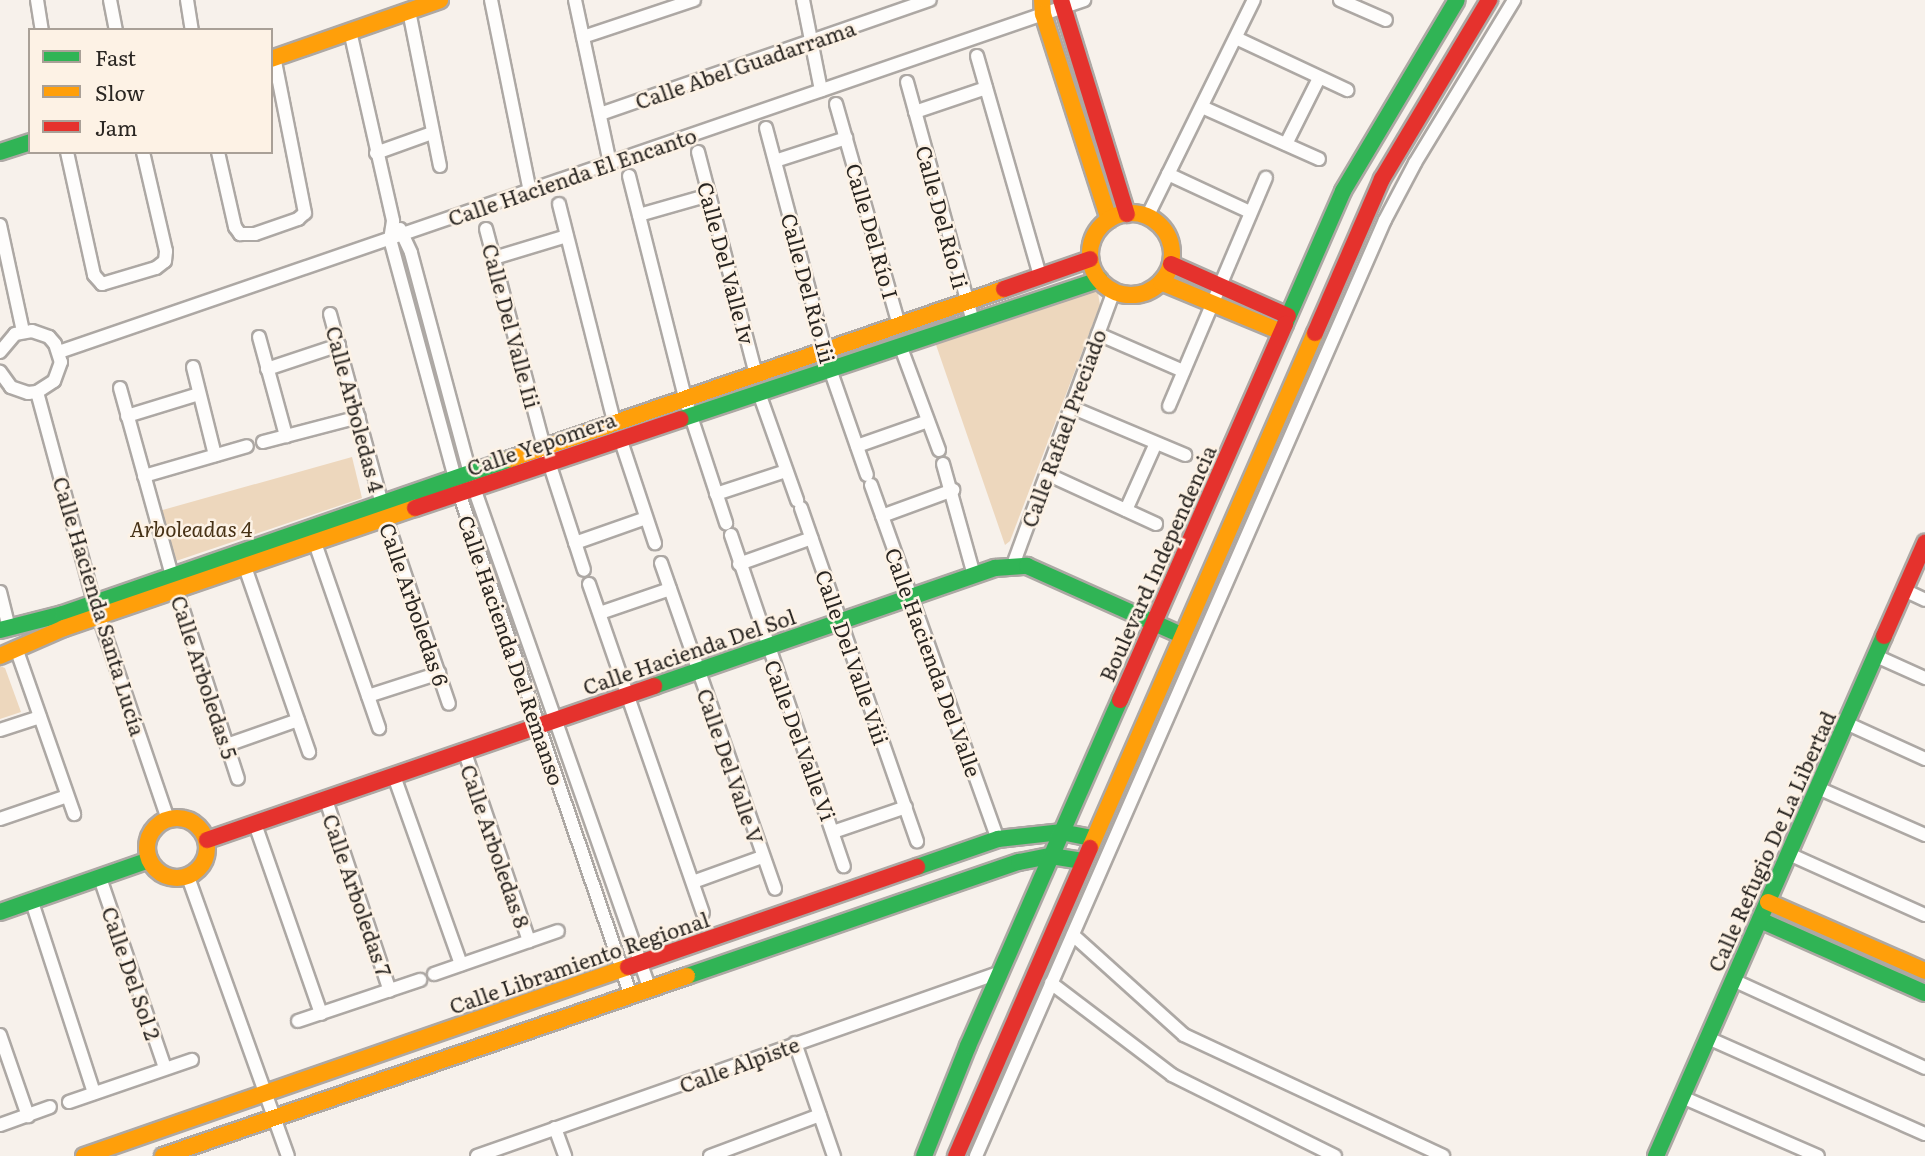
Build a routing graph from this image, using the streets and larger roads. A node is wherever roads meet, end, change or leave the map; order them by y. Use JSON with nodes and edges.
{"nodes":[{"id":1,"x":37,"y":0,"type":"edge"},
{"id":2,"x":110,"y":0,"type":"edge"},
{"id":3,"x":201,"y":0,"type":"edge"},
{"id":4,"x":440,"y":0,"type":"edge"},
{"id":5,"x":491,"y":0,"type":"edge"},
{"id":6,"x":575,"y":0,"type":"edge"},
{"id":7,"x":694,"y":0,"type":"edge"},
{"id":8,"x":803,"y":0,"type":"edge"},
{"id":9,"x":930,"y":0,"type":"edge"},
{"id":10,"x":1084,"y":0,"type":"edge"},
{"id":11,"x":1254,"y":0,"type":"edge"},
{"id":12,"x":1340,"y":0,"type":"edge"},
{"id":13,"x":1457,"y":0,"type":"edge"},
{"id":14,"x":1489,"y":0,"type":"edge"},
{"id":15,"x":1514,"y":0,"type":"edge"},
{"id":16,"x":187,"y":2,"type":"edge"},
{"id":17,"x":1061,"y":4,"type":"edge"},
{"id":18,"x":1042,"y":7,"type":"edge"},
{"id":19,"x":409,"y":11,"type":"junction"},
{"id":20,"x":1386,"y":20,"type":"dead end"},
{"id":21,"x":42,"y":28,"type":"edge"},
{"id":22,"x":116,"y":28,"type":"edge"},
{"id":23,"x":192,"y":28,"type":"edge"},
{"id":24,"x":350,"y":31,"type":"junction"},
{"id":25,"x":583,"y":37,"type":"junction"},
{"id":26,"x":1236,"y":38,"type":"junction"},
{"id":27,"x":812,"y":41,"type":"junction"},
{"id":28,"x":977,"y":56,"type":"dead end"},
{"id":29,"x":273,"y":58,"type":"edge"},
{"id":30,"x":1320,"y":78,"type":"junction"},
{"id":31,"x":907,"y":82,"type":"dead end"},
{"id":32,"x":986,"y":88,"type":"junction"},
{"id":33,"x":821,"y":90,"type":"junction"},
{"id":34,"x":1347,"y":90,"type":"dead end"},
{"id":35,"x":836,"y":104,"type":"dead end"},
{"id":36,"x":1202,"y":107,"type":"junction"},
{"id":37,"x":915,"y":112,"type":"junction"},
{"id":38,"x":600,"y":114,"type":"junction"},
{"id":39,"x":766,"y":128,"type":"dead end"},
{"id":40,"x":432,"y":133,"type":"junction"},
{"id":41,"x":846,"y":138,"type":"junction"},
{"id":42,"x":28,"y":143,"type":"edge"},
{"id":43,"x":1286,"y":145,"type":"junction"},
{"id":44,"x":0,"y":152,"type":"edge"},
{"id":45,"x":698,"y":152,"type":"dead end"},
{"id":46,"x":376,"y":153,"type":"junction"},
{"id":47,"x":66,"y":154,"type":"edge"},
{"id":48,"x":143,"y":154,"type":"edge"},
{"id":49,"x":218,"y":154,"type":"edge"},
{"id":50,"x":1319,"y":159,"type":"dead end"},
{"id":51,"x":775,"y":160,"type":"junction"},
{"id":52,"x":610,"y":163,"type":"junction"},
{"id":53,"x":440,"y":166,"type":"dead end"},
{"id":54,"x":1168,"y":174,"type":"junction"},
{"id":55,"x":629,"y":176,"type":"dead end"},
{"id":56,"x":1266,"y":178,"type":"dead end"},
{"id":57,"x":530,"y":191,"type":"junction"},
{"id":58,"x":709,"y":195,"type":"junction"},
{"id":59,"x":559,"y":204,"type":"dead end"},
{"id":60,"x":1250,"y":212,"type":"junction"},
{"id":61,"x":1127,"y":214,"type":"junction"},
{"id":62,"x":639,"y":215,"type":"junction"},
{"id":63,"x":1147,"y":217,"type":"junction"},
{"id":64,"x":1109,"y":220,"type":"junction"},
{"id":65,"x":393,"y":221,"type":"junction"},
{"id":66,"x":0,"y":225,"type":"edge"},
{"id":67,"x":486,"y":229,"type":"dead end"},
{"id":68,"x":404,"y":234,"type":"junction"},
{"id":69,"x":567,"y":236,"type":"junction"},
{"id":70,"x":390,"y":239,"type":"junction"},
{"id":71,"x":494,"y":258,"type":"junction"},
{"id":72,"x":1090,"y":258,"type":"junction"},
{"id":73,"x":1171,"y":264,"type":"junction"},
{"id":74,"x":1040,"y":276,"type":"junction"},
{"id":75,"x":1099,"y":280,"type":"junction"},
{"id":76,"x":1161,"y":282,"type":"junction"},
{"id":77,"x":1220,"y":284,"type":"junction"},
{"id":78,"x":1114,"y":291,"type":"junction"},
{"id":79,"x":966,"y":302,"type":"junction"},
{"id":80,"x":1212,"y":302,"type":"junction"},
{"id":81,"x":330,"y":314,"type":"dead end"},
{"id":82,"x":1288,"y":316,"type":"junction"},
{"id":83,"x":973,"y":321,"type":"junction"},
{"id":84,"x":899,"y":325,"type":"junction"},
{"id":85,"x":23,"y":331,"type":"junction"},
{"id":86,"x":1281,"y":332,"type":"junction"},
{"id":87,"x":1098,"y":334,"type":"junction"},
{"id":88,"x":259,"y":337,"type":"dead end"},
{"id":89,"x":339,"y":345,"type":"junction"},
{"id":90,"x":900,"y":345,"type":"junction"},
{"id":91,"x":825,"y":351,"type":"junction"},
{"id":92,"x":0,"y":352,"type":"edge"},
{"id":93,"x":60,"y":352,"type":"junction"},
{"id":94,"x":193,"y":367,"type":"dead end"},
{"id":95,"x":267,"y":369,"type":"junction"},
{"id":96,"x":830,"y":369,"type":"junction"},
{"id":97,"x":1183,"y":371,"type":"junction"},
{"id":98,"x":0,"y":373,"type":"edge"},
{"id":99,"x":756,"y":374,"type":"junction"},
{"id":100,"x":120,"y":388,"type":"dead end"},
{"id":101,"x":37,"y":392,"type":"junction"},
{"id":102,"x":759,"y":393,"type":"junction"},
{"id":103,"x":199,"y":394,"type":"junction"},
{"id":104,"x":685,"y":398,"type":"junction"},
{"id":105,"x":1169,"y":406,"type":"dead end"},
{"id":106,"x":1071,"y":407,"type":"junction"},
{"id":107,"x":127,"y":416,"type":"junction"},
{"id":108,"x":691,"y":416,"type":"junction"},
{"id":109,"x":359,"y":417,"type":"junction"},
{"id":110,"x":928,"y":421,"type":"junction"},
{"id":111,"x":614,"y":422,"type":"junction"},
{"id":112,"x":286,"y":436,"type":"junction"},
{"id":113,"x":620,"y":438,"type":"junction"},
{"id":114,"x":263,"y":442,"type":"dead end"},
{"id":115,"x":1156,"y":443,"type":"junction"},
{"id":116,"x":247,"y":446,"type":"dead end"},
{"id":117,"x":857,"y":446,"type":"junction"},
{"id":118,"x":939,"y":450,"type":"dead end"},
{"id":119,"x":215,"y":455,"type":"junction"},
{"id":120,"x":546,"y":455,"type":"junction"},
{"id":121,"x":1185,"y":455,"type":"dead end"},
{"id":122,"x":943,"y":464,"type":"dead end"},
{"id":123,"x":786,"y":471,"type":"junction"},
{"id":124,"x":1046,"y":474,"type":"junction"},
{"id":125,"x":144,"y":476,"type":"junction"},
{"id":126,"x":869,"y":480,"type":"joint"},
{"id":127,"x":464,"y":483,"type":"junction"},
{"id":128,"x":953,"y":490,"type":"junction"},
{"id":129,"x":716,"y":494,"type":"junction"},
{"id":130,"x":1126,"y":510,"type":"junction"},
{"id":131,"x":384,"y":511,"type":"junction"},
{"id":132,"x":882,"y":516,"type":"junction"},
{"id":133,"x":646,"y":518,"type":"junction"},
{"id":134,"x":1156,"y":524,"type":"dead end"},
{"id":135,"x":1225,"y":536,"type":"junction"},
{"id":136,"x":812,"y":538,"type":"junction"},
{"id":137,"x":315,"y":543,"type":"junction"},
{"id":138,"x":575,"y":543,"type":"junction"},
{"id":139,"x":655,"y":543,"type":"dead end"},
{"id":140,"x":1925,"y":543,"type":"edge"},
{"id":141,"x":1244,"y":545,"type":"junction"},
{"id":142,"x":661,"y":563,"type":"dead end"},
{"id":143,"x":739,"y":564,"type":"junction"},
{"id":144,"x":1013,"y":565,"type":"junction"},
{"id":145,"x":245,"y":567,"type":"junction"},
{"id":146,"x":584,"y":570,"type":"dead end"},
{"id":147,"x":974,"y":575,"type":"junction"},
{"id":148,"x":174,"y":583,"type":"junction"},
{"id":149,"x":589,"y":584,"type":"dead end"},
{"id":150,"x":670,"y":589,"type":"junction"},
{"id":151,"x":1904,"y":590,"type":"junction"},
{"id":152,"x":0,"y":592,"type":"edge"},
{"id":153,"x":910,"y":596,"type":"junction"},
{"id":154,"x":1925,"y":600,"type":"edge"},
{"id":155,"x":97,"y":610,"type":"junction"},
{"id":156,"x":600,"y":612,"type":"junction"},
{"id":157,"x":842,"y":622,"type":"junction"},
{"id":158,"x":1155,"y":623,"type":"junction"},
{"id":159,"x":5,"y":629,"type":"edge"},
{"id":160,"x":1181,"y":635,"type":"junction"},
{"id":161,"x":767,"y":647,"type":"junction"},
{"id":162,"x":16,"y":648,"type":"junction"},
{"id":163,"x":0,"y":656,"type":"edge"},
{"id":164,"x":1876,"y":656,"type":"junction"},
{"id":165,"x":697,"y":670,"type":"junction"},
{"id":166,"x":439,"y":673,"type":"junction"},
{"id":167,"x":1925,"y":678,"type":"edge"},
{"id":168,"x":628,"y":694,"type":"junction"},
{"id":169,"x":368,"y":696,"type":"junction"},
{"id":170,"x":449,"y":704,"type":"dead end"},
{"id":171,"x":40,"y":717,"type":"junction"},
{"id":172,"x":554,"y":719,"type":"junction"},
{"id":173,"x":298,"y":720,"type":"junction"},
{"id":174,"x":1846,"y":723,"type":"junction"},
{"id":175,"x":536,"y":725,"type":"junction"},
{"id":176,"x":379,"y":727,"type":"dead end"},
{"id":177,"x":0,"y":730,"type":"edge"},
{"id":178,"x":227,"y":746,"type":"junction"},
{"id":179,"x":464,"y":750,"type":"junction"},
{"id":180,"x":309,"y":752,"type":"dead end"},
{"id":181,"x":1925,"y":759,"type":"edge"},
{"id":182,"x":394,"y":776,"type":"junction"},
{"id":183,"x":238,"y":779,"type":"dead end"},
{"id":184,"x":1818,"y":788,"type":"junction"},
{"id":185,"x":67,"y":796,"type":"junction"},
{"id":186,"x":326,"y":800,"type":"junction"},
{"id":187,"x":906,"y":807,"type":"junction"},
{"id":188,"x":74,"y":814,"type":"dead end"},
{"id":189,"x":0,"y":819,"type":"edge"},
{"id":190,"x":168,"y":819,"type":"junction"},
{"id":191,"x":255,"y":824,"type":"junction"},
{"id":192,"x":833,"y":832,"type":"junction"},
{"id":193,"x":1061,"y":832,"type":"junction"},
{"id":194,"x":1925,"y":835,"type":"edge"},
{"id":195,"x":1093,"y":838,"type":"junction"},
{"id":196,"x":998,"y":839,"type":"junction"},
{"id":197,"x":207,"y":841,"type":"junction"},
{"id":198,"x":917,"y":841,"type":"dead end"},
{"id":199,"x":1788,"y":854,"type":"junction"},
{"id":200,"x":1051,"y":856,"type":"junction"},
{"id":201,"x":762,"y":857,"type":"junction"},
{"id":202,"x":149,"y":860,"type":"junction"},
{"id":203,"x":1083,"y":861,"type":"junction"},
{"id":204,"x":844,"y":866,"type":"dead end"},
{"id":205,"x":100,"y":877,"type":"junction"},
{"id":206,"x":188,"y":877,"type":"junction"},
{"id":207,"x":692,"y":882,"type":"junction"},
{"id":208,"x":775,"y":889,"type":"dead end"},
{"id":209,"x":32,"y":902,"type":"junction"},
{"id":210,"x":1768,"y":902,"type":"junction"},
{"id":211,"x":0,"y":912,"type":"edge"},
{"id":212,"x":702,"y":913,"type":"dead end"},
{"id":213,"x":1925,"y":915,"type":"edge"},
{"id":214,"x":1760,"y":919,"type":"junction"},
{"id":215,"x":558,"y":931,"type":"dead end"},
{"id":216,"x":1073,"y":935,"type":"junction"},
{"id":217,"x":529,"y":941,"type":"junction"},
{"id":218,"x":640,"y":963,"type":"junction"},
{"id":219,"x":461,"y":964,"type":"junction"},
{"id":220,"x":622,"y":970,"type":"junction"},
{"id":221,"x":1925,"y":971,"type":"edge"},
{"id":222,"x":1001,"y":972,"type":"junction"},
{"id":223,"x":434,"y":974,"type":"dead end"},
{"id":224,"x":420,"y":980,"type":"dead end"},
{"id":225,"x":1733,"y":981,"type":"junction"},
{"id":226,"x":1051,"y":983,"type":"junction"},
{"id":227,"x":649,"y":987,"type":"junction"},
{"id":228,"x":390,"y":990,"type":"junction"},
{"id":229,"x":631,"y":993,"type":"junction"},
{"id":230,"x":1925,"y":993,"type":"edge"},
{"id":231,"x":321,"y":1014,"type":"junction"},
{"id":232,"x":298,"y":1021,"type":"dead end"},
{"id":233,"x":0,"y":1035,"type":"edge"},
{"id":234,"x":1708,"y":1038,"type":"junction"},
{"id":235,"x":795,"y":1043,"type":"junction"},
{"id":236,"x":192,"y":1060,"type":"dead end"},
{"id":237,"x":165,"y":1068,"type":"junction"},
{"id":238,"x":1925,"y":1068,"type":"edge"},
{"id":239,"x":94,"y":1093,"type":"junction"},
{"id":240,"x":264,"y":1094,"type":"junction"},
{"id":241,"x":1682,"y":1097,"type":"junction"},
{"id":242,"x":69,"y":1101,"type":"dead end"},
{"id":243,"x":50,"y":1107,"type":"dead end"},
{"id":244,"x":820,"y":1115,"type":"junction"},
{"id":245,"x":28,"y":1116,"type":"junction"},
{"id":246,"x":273,"y":1117,"type":"junction"},
{"id":247,"x":0,"y":1125,"type":"edge"},
{"id":248,"x":555,"y":1128,"type":"junction"},
{"id":249,"x":1925,"y":1134,"type":"edge"},
{"id":250,"x":198,"y":1150,"type":"edge"},
{"id":251,"x":1659,"y":1155,"type":"edge"},
{"id":252,"x":84,"y":1156,"type":"edge"},
{"id":253,"x":163,"y":1156,"type":"edge"},
{"id":254,"x":288,"y":1156,"type":"edge"},
{"id":255,"x":477,"y":1156,"type":"edge"},
{"id":256,"x":565,"y":1156,"type":"edge"},
{"id":257,"x":710,"y":1156,"type":"edge"},
{"id":258,"x":834,"y":1156,"type":"edge"},
{"id":259,"x":924,"y":1156,"type":"edge"},
{"id":260,"x":956,"y":1156,"type":"edge"},
{"id":261,"x":976,"y":1156,"type":"edge"},
{"id":262,"x":1335,"y":1156,"type":"edge"},
{"id":263,"x":1443,"y":1156,"type":"edge"},
{"id":264,"x":1818,"y":1156,"type":"edge"}],
"edges":[{"from":1,"to":21,"type":"street"},
{"from":2,"to":22,"type":"street"},
{"from":3,"to":16,"type":"street"},
{"from":4,"to":19,"type":"street"},
{"from":5,"to":57,"type":"street"},
{"from":6,"to":25,"type":"street"},
{"from":7,"to":25,"type":"street"},
{"from":8,"to":27,"type":"street"},
{"from":9,"to":27,"type":"street","name":"Calle Abel Guadarrama"},
{"from":10,"to":17,"type":"street","name":"Calle Hacienda El Encanto"},
{"from":11,"to":26,"type":"street"},
{"from":12,"to":20,"type":"street"},
{"from":13,"to":82,"type":"street","name":"Boulevard Independencia"},
{"from":14,"to":135,"type":"street"},
{"from":15,"to":141,"type":"street"},
{"from":16,"to":23,"type":"street"},
{"from":17,"to":18,"type":"street","name":"Calle Hacienda El Encanto"},
{"from":17,"to":61,"type":"street"},
{"from":18,"to":33,"type":"street","name":"Calle Hacienda El Encanto"},
{"from":18,"to":64,"type":"street"},
{"from":19,"to":24,"type":"street"},
{"from":19,"to":40,"type":"street"},
{"from":24,"to":29,"type":"street"},
{"from":24,"to":46,"type":"street","name":"Calle Hacienda Del Remanso"},
{"from":25,"to":38,"type":"street"},
{"from":26,"to":30,"type":"street"},
{"from":26,"to":36,"type":"street"},
{"from":27,"to":33,"type":"street"},
{"from":27,"to":38,"type":"street","name":"Calle Abel Guadarrama"},
{"from":28,"to":32,"type":"street"},
{"from":29,"to":49,"type":"street"},
{"from":30,"to":34,"type":"street"},
{"from":30,"to":43,"type":"street"},
{"from":31,"to":37,"type":"street","name":"Calle Del Río Ii"},
{"from":32,"to":37,"type":"street"},
{"from":32,"to":74,"type":"street"},
{"from":33,"to":52,"type":"street","name":"Calle Hacienda El Encanto"},
{"from":35,"to":41,"type":"street","name":"Calle Del Río I"},
{"from":36,"to":43,"type":"street"},
{"from":36,"to":54,"type":"street"},
{"from":37,"to":79,"type":"street","name":"Calle Del Río Ii"},
{"from":38,"to":52,"type":"street"},
{"from":39,"to":51,"type":"street","name":"Calle Del Río Iii"},
{"from":40,"to":46,"type":"street"},
{"from":40,"to":53,"type":"street"},
{"from":41,"to":51,"type":"street","name":"Calle Del Río I"},
{"from":41,"to":84,"type":"street","name":"Calle Del Río I"},
{"from":42,"to":44,"type":"street"},
{"from":43,"to":50,"type":"street"},
{"from":45,"to":58,"type":"street","name":"Calle Del Valle Iv"},
{"from":46,"to":65,"type":"street","name":"Calle Hacienda Del Remanso"},
{"from":47,"to":48,"type":"street"},
{"from":51,"to":91,"type":"street","name":"Calle Del Río Iii"},
{"from":52,"to":57,"type":"street","name":"Calle Hacienda El Encanto"},
{"from":54,"to":60,"type":"street"},
{"from":54,"to":63,"type":"street"},
{"from":55,"to":62,"type":"street"},
{"from":56,"to":60,"type":"street"},
{"from":57,"to":68,"type":"street","name":"Calle Hacienda El Encanto"},
{"from":58,"to":62,"type":"street"},
{"from":58,"to":99,"type":"street","name":"Calle Del Valle Iv"},
{"from":59,"to":69,"type":"street"},
{"from":60,"to":77,"type":"street"},
{"from":61,"to":63,"type":"street"},
{"from":61,"to":64,"type":"street"},
{"from":62,"to":104,"type":"street"},
{"from":63,"to":73,"type":"street"},
{"from":64,"to":72,"type":"street"},
{"from":65,"to":68,"type":"street","name":"Calle Hacienda Del Remanso"},
{"from":65,"to":70,"type":"street","name":"Calle Hacienda Del Remanso"},
{"from":66,"to":85,"type":"street"},
{"from":67,"to":71,"type":"street","name":"Calle Del Valle Iii"},
{"from":68,"to":70,"type":"street","name":"Calle Hacienda El Encanto"},
{"from":68,"to":127,"type":"street","name":"Calle Hacienda Del Remanso"},
{"from":69,"to":71,"type":"street"},
{"from":69,"to":111,"type":"street"},
{"from":70,"to":93,"type":"street","name":"Calle Hacienda El Encanto"},
{"from":70,"to":127,"type":"street","name":"Calle Hacienda Del Remanso"},
{"from":71,"to":120,"type":"street","name":"Calle Del Valle Iii"},
{"from":72,"to":74,"type":"street","name":"Calle Yepomera"},
{"from":72,"to":75,"type":"street"},
{"from":73,"to":76,"type":"street"},
{"from":73,"to":77,"type":"street"},
{"from":74,"to":79,"type":"street","name":"Calle Yepomera"},
{"from":75,"to":78,"type":"street"},
{"from":75,"to":83,"type":"street","name":"Calle Yepomera"},
{"from":76,"to":78,"type":"street"},
{"from":76,"to":80,"type":"street"},
{"from":77,"to":80,"type":"street"},
{"from":77,"to":82,"type":"street"},
{"from":78,"to":87,"type":"street","name":"Calle Rafael Preciado"},
{"from":79,"to":83,"type":"street","name":"Calle Del Río Ii"},
{"from":79,"to":84,"type":"street","name":"Calle Yepomera"},
{"from":80,"to":86,"type":"street"},
{"from":80,"to":97,"type":"street"},
{"from":81,"to":89,"type":"street","name":"Calle Arboledas 4"},
{"from":82,"to":86,"type":"street","name":"Boulevard Independencia"},
{"from":83,"to":90,"type":"street","name":"Calle Yepomera"},
{"from":84,"to":91,"type":"street","name":"Calle Yepomera"},
{"from":85,"to":92,"type":"street"},
{"from":85,"to":93,"type":"street"},
{"from":86,"to":158,"type":"street","name":"Boulevard Independencia"},
{"from":87,"to":97,"type":"street"},
{"from":87,"to":106,"type":"street","name":"Calle Rafael Preciado"},
{"from":88,"to":95,"type":"street"},
{"from":89,"to":95,"type":"street"},
{"from":89,"to":109,"type":"street","name":"Calle Arboledas 4"},
{"from":90,"to":96,"type":"street","name":"Calle Yepomera"},
{"from":90,"to":110,"type":"street"},
{"from":91,"to":96,"type":"street","name":"Calle Del Río Iii"},
{"from":91,"to":99,"type":"street","name":"Calle Yepomera"},
{"from":93,"to":101,"type":"street"},
{"from":94,"to":103,"type":"street"},
{"from":95,"to":112,"type":"street"},
{"from":96,"to":102,"type":"street","name":"Calle Yepomera"},
{"from":96,"to":117,"type":"street","name":"Calle Del Río Iii"},
{"from":97,"to":105,"type":"street"},
{"from":98,"to":101,"type":"street"},
{"from":99,"to":104,"type":"street","name":"Calle Yepomera"},
{"from":100,"to":107,"type":"street","name":"Calle Arboledas 5"},
{"from":101,"to":155,"type":"street","name":"Calle Hacienda Santa Lucía"},
{"from":102,"to":108,"type":"street","name":"Calle Yepomera"},
{"from":102,"to":123,"type":"street"},
{"from":103,"to":107,"type":"street"},
{"from":103,"to":119,"type":"street"},
{"from":104,"to":108,"type":"street"},
{"from":104,"to":111,"type":"street","name":"Calle Yepomera"},
{"from":106,"to":115,"type":"street"},
{"from":106,"to":124,"type":"street","name":"Calle Rafael Preciado"},
{"from":107,"to":125,"type":"street","name":"Calle Arboledas 5"},
{"from":108,"to":113,"type":"street","name":"Calle Yepomera"},
{"from":108,"to":129,"type":"street"},
{"from":109,"to":112,"type":"street"},
{"from":109,"to":131,"type":"street","name":"Calle Arboledas 4"},
{"from":110,"to":117,"type":"street"},
{"from":110,"to":118,"type":"street"},
{"from":111,"to":120,"type":"street","name":"Calle Yepomera"},
{"from":112,"to":114,"type":"street"},
{"from":113,"to":120,"type":"street","name":"Calle Yepomera"},
{"from":113,"to":133,"type":"street"},
{"from":115,"to":121,"type":"street"},
{"from":115,"to":130,"type":"street"},
{"from":116,"to":119,"type":"street"},
{"from":117,"to":126,"type":"street","name":"Calle Del Río Iii"},
{"from":119,"to":125,"type":"street"},
{"from":120,"to":127,"type":"street","name":"Calle Yepomera"},
{"from":120,"to":138,"type":"street","name":"Calle Del Valle Iii"},
{"from":122,"to":128,"type":"street"},
{"from":123,"to":129,"type":"street"},
{"from":123,"to":136,"type":"street","name":"Calle Del Valle Viii"},
{"from":124,"to":130,"type":"street"},
{"from":124,"to":144,"type":"street","name":"Calle Rafael Preciado"},
{"from":125,"to":148,"type":"street","name":"Calle Arboledas 5"},
{"from":126,"to":132,"type":"street","name":"Calle Hacienda Del Valle"},
{"from":127,"to":131,"type":"street","name":"Calle Yepomera"},
{"from":127,"to":172,"type":"street","name":"Calle Hacienda Del Remanso"},
{"from":127,"to":175,"type":"street","name":"Calle Hacienda Del Remanso"},
{"from":128,"to":132,"type":"street"},
{"from":128,"to":147,"type":"street"},
{"from":129,"to":143,"type":"street","name":"Calle Del Valle Vi"},
{"from":130,"to":134,"type":"street"},
{"from":131,"to":137,"type":"street","name":"Calle Yepomera"},
{"from":131,"to":148,"type":"street","name":"Calle Yepomera"},
{"from":131,"to":166,"type":"street","name":"Calle Arboledas 6"},
{"from":132,"to":153,"type":"street","name":"Calle Hacienda Del Valle"},
{"from":133,"to":138,"type":"street"},
{"from":133,"to":139,"type":"street"},
{"from":135,"to":141,"type":"street"},
{"from":135,"to":160,"type":"street"},
{"from":136,"to":143,"type":"street"},
{"from":136,"to":157,"type":"street","name":"Calle Del Valle Viii"},
{"from":137,"to":145,"type":"street","name":"Calle Yepomera"},
{"from":137,"to":169,"type":"street"},
{"from":138,"to":146,"type":"street","name":"Calle Del Valle Iii"},
{"from":140,"to":151,"type":"street","name":"Calle Refugio De La Libertad"},
{"from":141,"to":216,"type":"street"},
{"from":142,"to":150,"type":"street","name":"Calle Del Valle V"},
{"from":143,"to":161,"type":"street","name":"Calle Del Valle Vi"},
{"from":144,"to":147,"type":"street","name":"Calle Hacienda Del Sol"},
{"from":144,"to":158,"type":"street","name":"Calle Hacienda Del Sol"},
{"from":145,"to":148,"type":"street","name":"Calle Yepomera"},
{"from":145,"to":173,"type":"street"},
{"from":147,"to":153,"type":"street","name":"Calle Hacienda Del Sol"},
{"from":148,"to":155,"type":"street","name":"Calle Yepomera"},
{"from":148,"to":178,"type":"street","name":"Calle Arboledas 5"},
{"from":149,"to":156,"type":"street"},
{"from":150,"to":156,"type":"street"},
{"from":150,"to":165,"type":"street","name":"Calle Del Valle V"},
{"from":151,"to":154,"type":"street"},
{"from":151,"to":164,"type":"street","name":"Calle Refugio De La Libertad"},
{"from":152,"to":159,"type":"street"},
{"from":153,"to":157,"type":"street","name":"Calle Hacienda Del Sol"},
{"from":153,"to":196,"type":"street","name":"Calle Hacienda Del Valle"},
{"from":155,"to":159,"type":"street","name":"Calle Yepomera"},
{"from":155,"to":162,"type":"street","name":"Calle Yepomera"},
{"from":155,"to":190,"type":"street","name":"Calle Hacienda Santa Lucía"},
{"from":156,"to":168,"type":"street"},
{"from":157,"to":161,"type":"street","name":"Calle Hacienda Del Sol"},
{"from":157,"to":187,"type":"street","name":"Calle Del Valle Viii"},
{"from":158,"to":160,"type":"street","name":"Calle Hacienda Del Sol"},
{"from":158,"to":193,"type":"street","name":"Boulevard Independencia"},
{"from":160,"to":195,"type":"street"},
{"from":161,"to":165,"type":"street","name":"Calle Hacienda Del Sol"},
{"from":161,"to":192,"type":"street","name":"Calle Del Valle Vi"},
{"from":162,"to":163,"type":"street","name":"Calle Yepomera"},
{"from":162,"to":171,"type":"street"},
{"from":164,"to":167,"type":"street"},
{"from":164,"to":174,"type":"street","name":"Calle Refugio De La Libertad"},
{"from":165,"to":168,"type":"street","name":"Calle Hacienda Del Sol"},
{"from":165,"to":201,"type":"street","name":"Calle Del Valle V"},
{"from":166,"to":169,"type":"street"},
{"from":166,"to":170,"type":"street","name":"Calle Arboledas 6"},
{"from":168,"to":172,"type":"street","name":"Calle Hacienda Del Sol"},
{"from":168,"to":207,"type":"street"},
{"from":169,"to":176,"type":"street"},
{"from":171,"to":177,"type":"street"},
{"from":171,"to":185,"type":"street"},
{"from":172,"to":175,"type":"street","name":"Calle Hacienda Del Sol"},
{"from":172,"to":218,"type":"street","name":"Calle Hacienda Del Remanso"},
{"from":173,"to":178,"type":"street"},
{"from":173,"to":180,"type":"street"},
{"from":174,"to":181,"type":"street"},
{"from":174,"to":184,"type":"street","name":"Calle Refugio De La Libertad"},
{"from":175,"to":179,"type":"street","name":"Calle Hacienda Del Sol"},
{"from":175,"to":220,"type":"street","name":"Calle Hacienda Del Remanso"},
{"from":178,"to":183,"type":"street","name":"Calle Arboledas 5"},
{"from":179,"to":182,"type":"street","name":"Calle Hacienda Del Sol"},
{"from":179,"to":217,"type":"street","name":"Calle Arboledas 8"},
{"from":182,"to":186,"type":"street","name":"Calle Hacienda Del Sol"},
{"from":182,"to":219,"type":"street"},
{"from":184,"to":194,"type":"street"},
{"from":184,"to":199,"type":"street","name":"Calle Refugio De La Libertad"},
{"from":185,"to":188,"type":"street"},
{"from":185,"to":189,"type":"street"},
{"from":186,"to":191,"type":"street","name":"Calle Hacienda Del Sol"},
{"from":186,"to":228,"type":"street","name":"Calle Arboledas 7"},
{"from":187,"to":192,"type":"street"},
{"from":187,"to":198,"type":"street","name":"Calle Del Valle Viii"},
{"from":190,"to":197,"type":"street"},
{"from":190,"to":202,"type":"street"},
{"from":191,"to":197,"type":"street","name":"Calle Hacienda Del Sol"},
{"from":191,"to":231,"type":"street"},
{"from":192,"to":204,"type":"street","name":"Calle Del Valle Vi"},
{"from":193,"to":195,"type":"street","name":"Calle Libramiento Regional"},
{"from":193,"to":196,"type":"street","name":"Calle Libramiento Regional"},
{"from":193,"to":200,"type":"street","name":"Boulevard Independencia"},
{"from":195,"to":203,"type":"street"},
{"from":196,"to":218,"type":"street","name":"Calle Libramiento Regional"},
{"from":197,"to":206,"type":"street"},
{"from":199,"to":210,"type":"street","name":"Calle Refugio De La Libertad"},
{"from":199,"to":213,"type":"street"},
{"from":200,"to":203,"type":"street"},
{"from":200,"to":222,"type":"street","name":"Boulevard Independencia"},
{"from":200,"to":227,"type":"street"},
{"from":201,"to":207,"type":"street"},
{"from":201,"to":208,"type":"street","name":"Calle Del Valle V"},
{"from":202,"to":205,"type":"street"},
{"from":202,"to":206,"type":"street"},
{"from":203,"to":260,"type":"street"},
{"from":205,"to":209,"type":"street"},
{"from":205,"to":237,"type":"street","name":"Calle Del Sol 2"},
{"from":206,"to":240,"type":"street"},
{"from":207,"to":212,"type":"street"},
{"from":209,"to":211,"type":"street"},
{"from":209,"to":239,"type":"street"},
{"from":210,"to":214,"type":"street","name":"Calle Refugio De La Libertad"},
{"from":210,"to":221,"type":"street"},
{"from":214,"to":225,"type":"street","name":"Calle Refugio De La Libertad"},
{"from":214,"to":230,"type":"street"},
{"from":215,"to":217,"type":"street"},
{"from":216,"to":226,"type":"street"},
{"from":216,"to":263,"type":"street"},
{"from":217,"to":219,"type":"street"},
{"from":218,"to":220,"type":"street","name":"Calle Libramiento Regional"},
{"from":218,"to":227,"type":"street","name":"Calle Hacienda Del Remanso"},
{"from":219,"to":223,"type":"street"},
{"from":220,"to":229,"type":"street","name":"Calle Hacienda Del Remanso"},
{"from":220,"to":240,"type":"street","name":"Calle Libramiento Regional"},
{"from":222,"to":235,"type":"street","name":"Calle Alpiste"},
{"from":222,"to":259,"type":"street","name":"Boulevard Independencia"},
{"from":224,"to":228,"type":"street"},
{"from":225,"to":234,"type":"street","name":"Calle Refugio De La Libertad"},
{"from":225,"to":238,"type":"street"},
{"from":226,"to":261,"type":"street"},
{"from":226,"to":262,"type":"street"},
{"from":227,"to":229,"type":"street"},
{"from":228,"to":231,"type":"street"},
{"from":229,"to":246,"type":"street"},
{"from":231,"to":232,"type":"street"},
{"from":233,"to":245,"type":"street"},
{"from":234,"to":241,"type":"street","name":"Calle Refugio De La Libertad"},
{"from":234,"to":249,"type":"street"},
{"from":235,"to":244,"type":"street"},
{"from":235,"to":248,"type":"street","name":"Calle Alpiste"},
{"from":236,"to":237,"type":"street","name":"Calle Del Sol 2"},
{"from":237,"to":239,"type":"street","name":"Calle Del Sol 2"},
{"from":239,"to":242,"type":"street","name":"Calle Del Sol 2"},
{"from":240,"to":246,"type":"street"},
{"from":240,"to":252,"type":"street","name":"Calle Libramiento Regional"},
{"from":241,"to":251,"type":"street","name":"Calle Refugio De La Libertad"},
{"from":241,"to":264,"type":"street"},
{"from":243,"to":245,"type":"street"},
{"from":244,"to":257,"type":"street"},
{"from":244,"to":258,"type":"street"},
{"from":245,"to":247,"type":"street"},
{"from":246,"to":250,"type":"street"},
{"from":246,"to":254,"type":"street"},
{"from":248,"to":255,"type":"street","name":"Calle Alpiste"},
{"from":248,"to":256,"type":"street"},
{"from":250,"to":253,"type":"street"}]}
